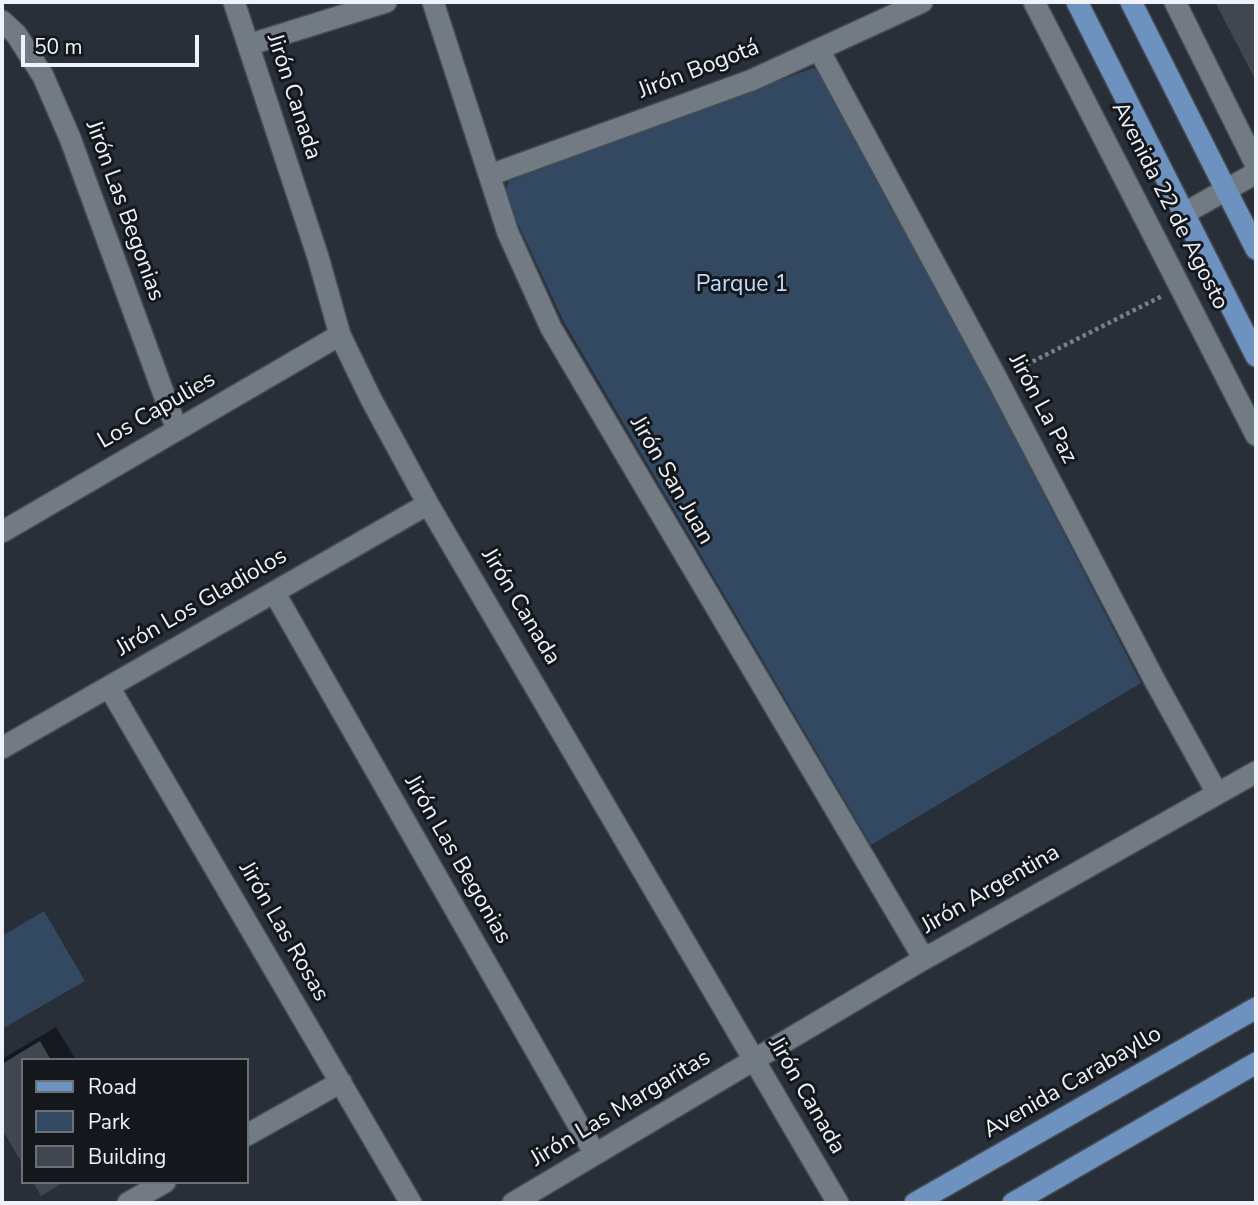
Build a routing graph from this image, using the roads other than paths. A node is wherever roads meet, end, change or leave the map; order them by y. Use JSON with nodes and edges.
{"nodes":[{"id":1,"x":234,"y":2,"type":"edge"},
{"id":2,"x":386,"y":2,"type":"edge"},
{"id":3,"x":433,"y":2,"type":"edge"},
{"id":4,"x":922,"y":2,"type":"edge"},
{"id":5,"x":1034,"y":2,"type":"edge"},
{"id":6,"x":1077,"y":2,"type":"edge"},
{"id":7,"x":1131,"y":2,"type":"edge"},
{"id":8,"x":1175,"y":2,"type":"edge"},
{"id":9,"x":2,"y":21,"type":"edge"},
{"id":10,"x":248,"y":44,"type":"junction"},
{"id":11,"x":819,"y":50,"type":"junction"},
{"id":12,"x":1256,"y":165,"type":"edge"},
{"id":13,"x":1256,"y":173,"type":"edge"},
{"id":14,"x":490,"y":175,"type":"junction"},
{"id":15,"x":1227,"y":190,"type":"junction"},
{"id":16,"x":1183,"y":214,"type":"junction"},
{"id":17,"x":1256,"y":249,"type":"edge"},
{"id":18,"x":340,"y":335,"type":"junction"},
{"id":19,"x":1256,"y":356,"type":"edge"},
{"id":20,"x":177,"y":430,"type":"junction"},
{"id":21,"x":1256,"y":435,"type":"edge"},
{"id":22,"x":428,"y":503,"type":"junction"},
{"id":23,"x":2,"y":532,"type":"edge"},
{"id":24,"x":274,"y":592,"type":"junction"},
{"id":25,"x":109,"y":687,"type":"junction"},
{"id":26,"x":2,"y":748,"type":"edge"},
{"id":27,"x":1256,"y":772,"type":"edge"},
{"id":28,"x":1217,"y":793,"type":"junction"},
{"id":29,"x":924,"y":959,"type":"junction"},
{"id":30,"x":1256,"y":1008,"type":"edge"},
{"id":31,"x":755,"y":1059,"type":"junction"},
{"id":32,"x":1256,"y":1063,"type":"edge"},
{"id":33,"x":341,"y":1082,"type":"junction"},
{"id":34,"x":248,"y":1134,"type":"edge"},
{"id":35,"x":595,"y":1154,"type":"junction"},
{"id":36,"x":161,"y":1184,"type":"edge"},
{"id":37,"x":128,"y":1203,"type":"edge"},
{"id":38,"x":411,"y":1203,"type":"edge"},
{"id":39,"x":513,"y":1203,"type":"edge"},
{"id":40,"x":838,"y":1203,"type":"edge"},
{"id":41,"x":915,"y":1203,"type":"edge"},
{"id":42,"x":1013,"y":1203,"type":"edge"}],
"edges":[{"from":1,"to":10,"type":"street","name":"Jirón Canada"},
{"from":2,"to":10,"type":"street"},
{"from":3,"to":14,"type":"street","name":"Jirón San Juan"},
{"from":4,"to":11,"type":"street","name":"Jirón Bogotá"},
{"from":5,"to":21,"type":"street","name":"Avenida 22 de Agosto"},
{"from":6,"to":16,"type":"main road","name":"Avenida 22 de Agosto"},
{"from":7,"to":15,"type":"main road"},
{"from":8,"to":12,"type":"street"},
{"from":9,"to":20,"type":"street","name":"Jirón Las Begonias"},
{"from":10,"to":18,"type":"street","name":"Jirón Canada"},
{"from":11,"to":14,"type":"street","name":"Jirón Bogotá"},
{"from":11,"to":28,"type":"street","name":"Jirón La Paz"},
{"from":13,"to":15,"type":"street"},
{"from":14,"to":29,"type":"street","name":"Jirón San Juan"},
{"from":15,"to":16,"type":"street"},
{"from":15,"to":17,"type":"main road"},
{"from":16,"to":19,"type":"main road","name":"Avenida 22 de Agosto"},
{"from":18,"to":20,"type":"street","name":"Los Capulies"},
{"from":18,"to":22,"type":"street","name":"Jirón Canada"},
{"from":20,"to":23,"type":"street","name":"Los Capulies"},
{"from":22,"to":24,"type":"street","name":"Jirón Los Gladiolos"},
{"from":22,"to":31,"type":"street","name":"Jirón Canada"},
{"from":24,"to":25,"type":"street","name":"Jirón Los Gladiolos"},
{"from":24,"to":35,"type":"street","name":"Jirón Las Begonias"},
{"from":25,"to":26,"type":"street","name":"Jirón Los Gladiolos"},
{"from":25,"to":33,"type":"street","name":"Jirón Las Rosas"},
{"from":27,"to":28,"type":"street","name":"Jirón Argentina"},
{"from":28,"to":29,"type":"street","name":"Jirón Argentina"},
{"from":29,"to":31,"type":"street","name":"Jirón Argentina"},
{"from":30,"to":41,"type":"main road","name":"Avenida Carabayllo"},
{"from":31,"to":35,"type":"street","name":"Jirón Las Margaritas"},
{"from":31,"to":40,"type":"street","name":"Jirón Canada"},
{"from":32,"to":42,"type":"main road"},
{"from":33,"to":34,"type":"street"},
{"from":33,"to":38,"type":"street","name":"Jirón Las Rosas"},
{"from":35,"to":39,"type":"street","name":"Jirón Las Margaritas"},
{"from":36,"to":37,"type":"street"}]}
